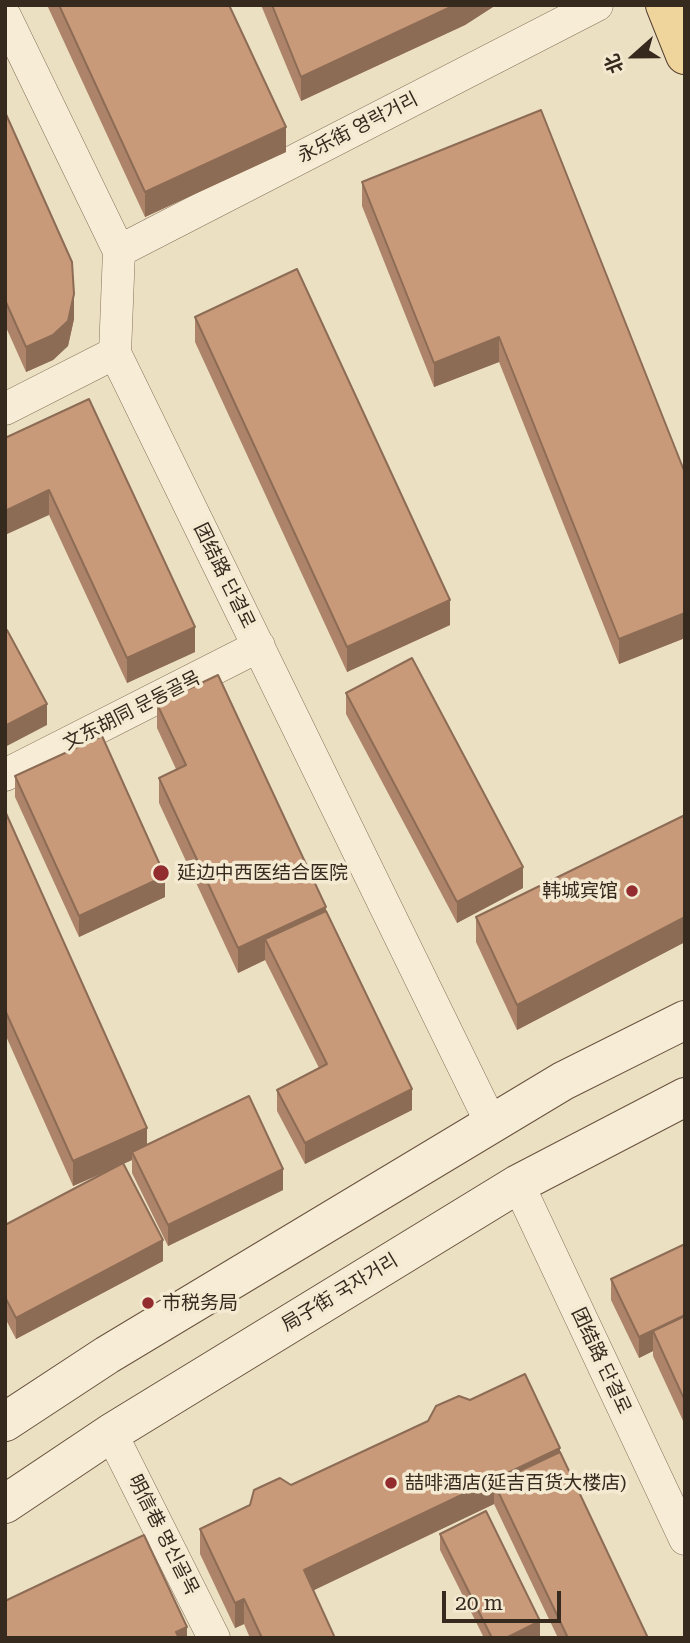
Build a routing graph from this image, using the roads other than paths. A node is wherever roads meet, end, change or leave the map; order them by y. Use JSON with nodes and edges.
{"nodes":[{"id":1,"x":597,"y":5,"type":"edge"},
{"id":2,"x":665,"y":5,"type":"edge"},
{"id":3,"x":5,"y":16,"type":"edge"},
{"id":4,"x":685,"y":55,"type":"edge"},
{"id":5,"x":119,"y":251,"type":"junction"},
{"id":6,"x":115,"y":353,"type":"junction"},
{"id":7,"x":5,"y":410,"type":"edge"},
{"id":8,"x":259,"y":646,"type":"junction"},
{"id":9,"x":5,"y":775,"type":"edge"},
{"id":10,"x":685,"y":1020,"type":"edge"},
{"id":11,"x":685,"y":1097,"type":"edge"},
{"id":12,"x":492,"y":1125,"type":"junction"},
{"id":13,"x":518,"y":1184,"type":"junction"},
{"id":14,"x":5,"y":1422,"type":"edge"},
{"id":15,"x":111,"y":1433,"type":"junction"},
{"id":16,"x":5,"y":1504,"type":"edge"},
{"id":17,"x":685,"y":1539,"type":"edge"},
{"id":18,"x":214,"y":1638,"type":"edge"}],
"edges":[{"from":1,"to":5,"type":"street","name":"永乐街 영락거리"},
{"from":2,"to":4,"type":"main road"},
{"from":3,"to":5,"type":"street","name":"团结路 단결로"},
{"from":5,"to":6,"type":"street","name":"团结路 단결로"},
{"from":6,"to":7,"type":"street"},
{"from":6,"to":8,"type":"street","name":"团结路 단결로"},
{"from":8,"to":9,"type":"street","name":"文东胡同 문동골목"},
{"from":8,"to":12,"type":"street","name":"团结路 단결로"},
{"from":10,"to":12,"type":"main road"},
{"from":11,"to":13,"type":"main road","name":"局子街 국자거리"},
{"from":12,"to":14,"type":"main road"},
{"from":13,"to":15,"type":"main road","name":"局子街 국자거리"},
{"from":13,"to":17,"type":"street","name":"团结路 단결로"},
{"from":15,"to":16,"type":"main road","name":"局子街 국자거리"},
{"from":15,"to":18,"type":"street","name":"明信巷 명신골목"}]}
